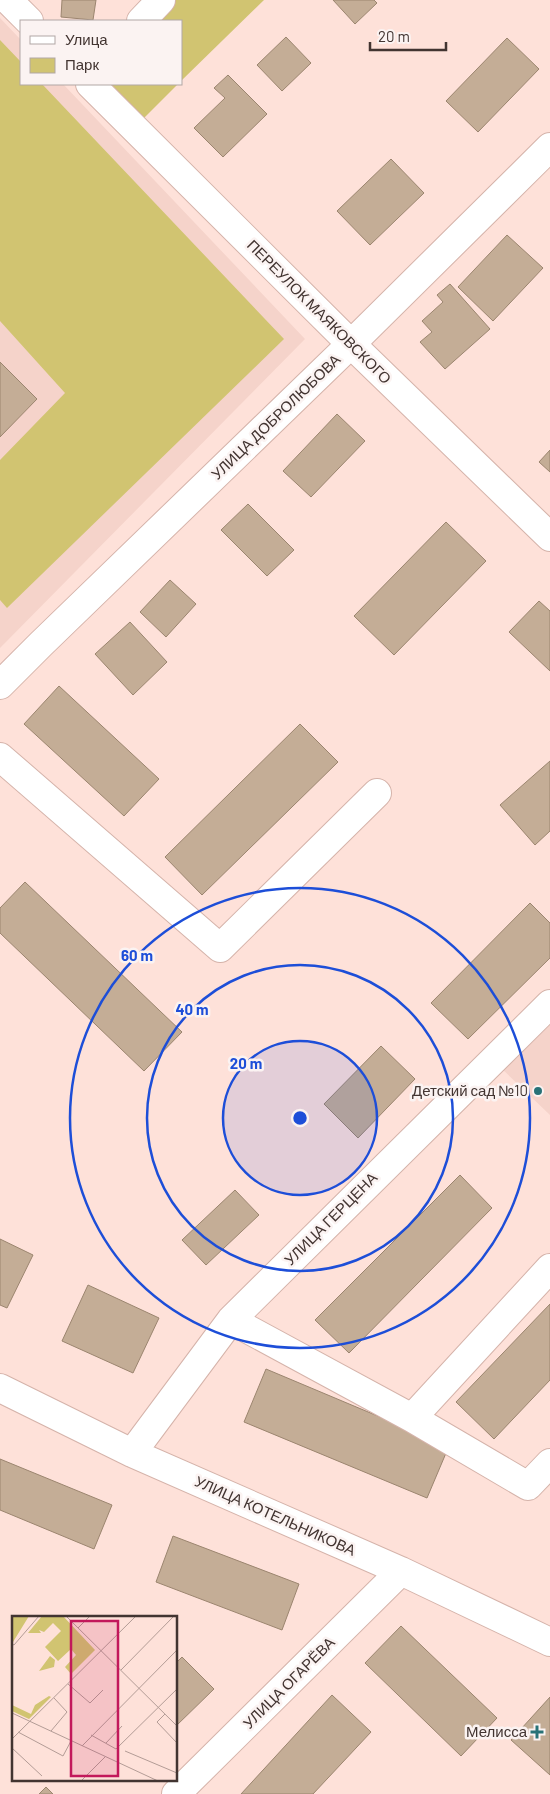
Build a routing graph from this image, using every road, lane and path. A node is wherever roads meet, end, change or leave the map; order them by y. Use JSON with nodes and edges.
{"nodes":[{"id":1,"x":8,"y":0,"type":"edge"},
{"id":2,"x":161,"y":0,"type":"edge"},
{"id":3,"x":28,"y":20,"type":"edge"},
{"id":4,"x":142,"y":20,"type":"edge"},
{"id":5,"x":91,"y":85,"type":"edge"},
{"id":6,"x":550,"y":148,"type":"edge"},
{"id":7,"x":351,"y":344,"type":"junction"},
{"id":8,"x":550,"y":537,"type":"edge"},
{"id":9,"x":0,"y":685,"type":"edge"},
{"id":10,"x":0,"y":757,"type":"edge"},
{"id":11,"x":377,"y":793,"type":"dead end"},
{"id":12,"x":550,"y":1004,"type":"edge"},
{"id":13,"x":550,"y":1268,"type":"edge"},
{"id":14,"x":231,"y":1320,"type":"junction"},
{"id":15,"x":0,"y":1388,"type":"edge"},
{"id":16,"x":412,"y":1418,"type":"junction"},
{"id":17,"x":132,"y":1453,"type":"junction"},
{"id":18,"x":550,"y":1463,"type":"edge"},
{"id":19,"x":401,"y":1571,"type":"junction"},
{"id":20,"x":550,"y":1642,"type":"edge"},
{"id":21,"x":176,"y":1794,"type":"edge"}],
"edges":[{"from":1,"to":3,"type":"street"},
{"from":2,"to":4,"type":"street"},
{"from":5,"to":7,"type":"street","name":"ПЕРЕУЛОК МАЯКОВСКОГО"},
{"from":6,"to":7,"type":"street","name":"УЛИЦА ДОБРОЛЮБОВА"},
{"from":7,"to":8,"type":"street","name":"ПЕРЕУЛОК МАЯКОВСКОГО"},
{"from":7,"to":9,"type":"street","name":"УЛИЦА ДОБРОЛЮБОВА"},
{"from":10,"to":11,"type":"street"},
{"from":12,"to":14,"type":"street","name":"УЛИЦА ГЕРЦЕНА"},
{"from":13,"to":16,"type":"street"},
{"from":14,"to":16,"type":"street"},
{"from":14,"to":17,"type":"street","name":"УЛИЦА ГЕРЦЕНА"},
{"from":15,"to":17,"type":"street","name":"УЛИЦА КОТЕЛЬНИКОВА"},
{"from":16,"to":18,"type":"street"},
{"from":17,"to":19,"type":"street","name":"УЛИЦА КОТЕЛЬНИКОВА"},
{"from":19,"to":20,"type":"street","name":"УЛИЦА КОТЕЛЬНИКОВА"},
{"from":19,"to":21,"type":"street","name":"УЛИЦА ОГАРЁВА"}]}
